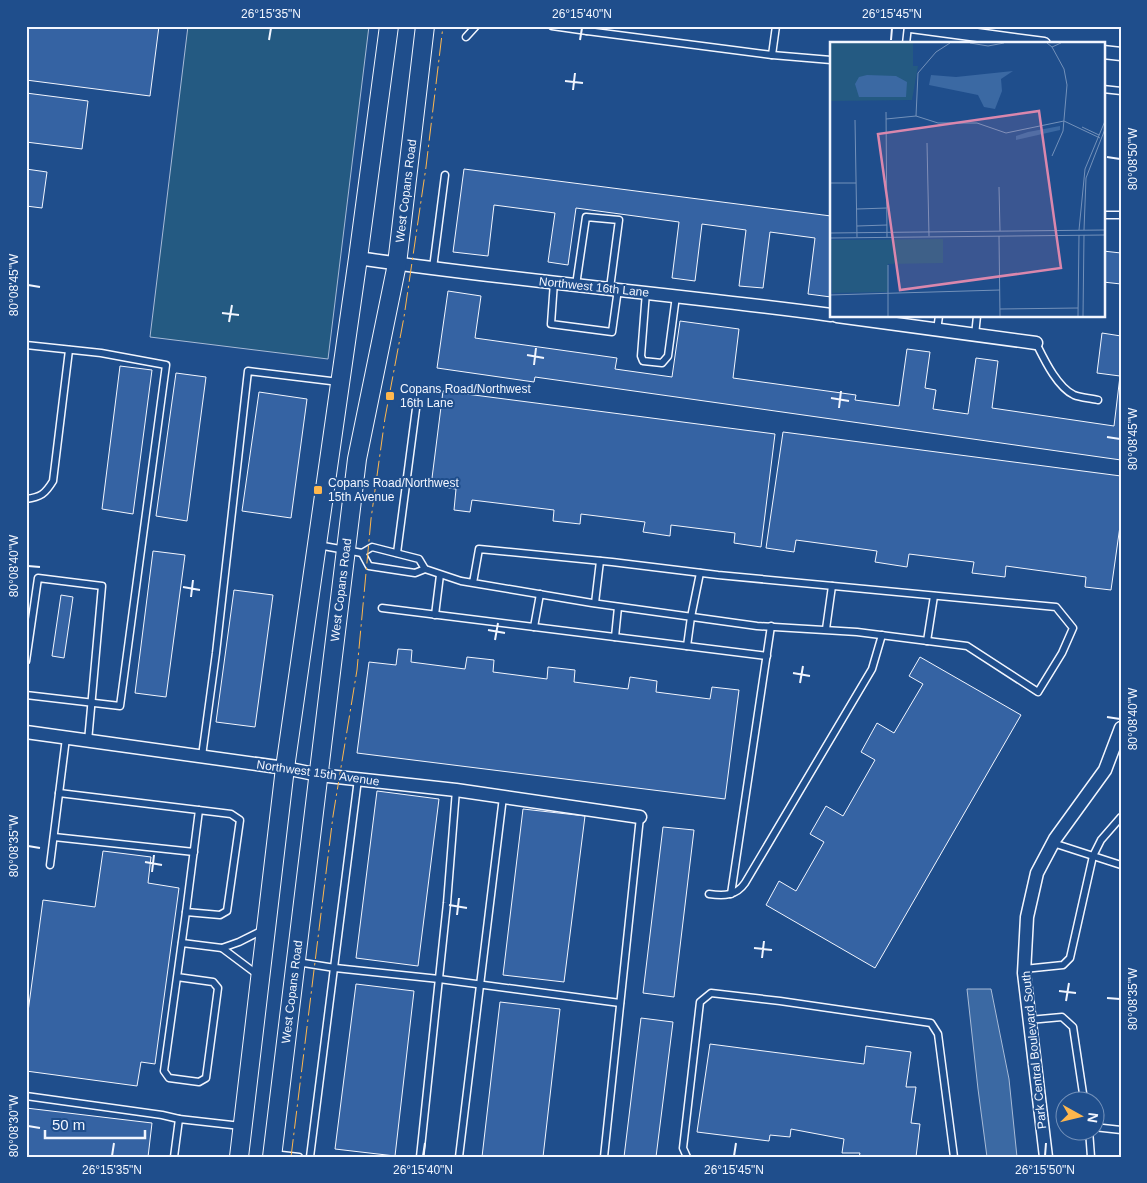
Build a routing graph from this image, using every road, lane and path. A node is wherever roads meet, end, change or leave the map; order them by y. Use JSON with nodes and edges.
{"nodes":[{"id":1,"x":389,"y":26,"type":"edge"},
{"id":2,"x":425,"y":26,"type":"edge"},
{"id":3,"x":476,"y":26,"type":"edge"},
{"id":4,"x":552,"y":26,"type":"edge"},
{"id":5,"x":776,"y":26,"type":"edge"},
{"id":6,"x":909,"y":26,"type":"edge"},
{"id":7,"x":932,"y":28,"type":"edge"},
{"id":8,"x":587,"y":29,"type":"edge"},
{"id":9,"x":466,"y":37,"type":"dead end"},
{"id":10,"x":990,"y":40,"type":"edge"},
{"id":11,"x":906,"y":42,"type":"edge"},
{"id":12,"x":1017,"y":42,"type":"edge"},
{"id":13,"x":1104,"y":52,"type":"edge"},
{"id":14,"x":1121,"y":54,"type":"edge"},
{"id":15,"x":772,"y":55,"type":"junction"},
{"id":16,"x":830,"y":60,"type":"edge"},
{"id":17,"x":1104,"y":89,"type":"edge"},
{"id":18,"x":1121,"y":91,"type":"edge"},
{"id":19,"x":445,"y":175,"type":"dead end"},
{"id":20,"x":1121,"y":215,"type":"edge"},
{"id":21,"x":1104,"y":216,"type":"edge"},
{"id":22,"x":358,"y":258,"type":"junction"},
{"id":23,"x":397,"y":264,"type":"junction"},
{"id":24,"x":433,"y":268,"type":"junction"},
{"id":25,"x":554,"y":282,"type":"junction"},
{"id":26,"x":576,"y":285,"type":"junction"},
{"id":27,"x":614,"y":289,"type":"junction"},
{"id":28,"x":646,"y":292,"type":"junction"},
{"id":29,"x":676,"y":296,"type":"junction"},
{"id":30,"x":830,"y":315,"type":"edge"},
{"id":31,"x":859,"y":318,"type":"edge"},
{"id":32,"x":939,"y":318,"type":"edge"},
{"id":33,"x":977,"y":318,"type":"edge"},
{"id":34,"x":937,"y":330,"type":"junction"},
{"id":35,"x":975,"y":335,"type":"junction"},
{"id":36,"x":1036,"y":343,"type":"joint"},
{"id":37,"x":26,"y":345,"type":"edge"},
{"id":38,"x":69,"y":350,"type":"junction"},
{"id":39,"x":340,"y":382,"type":"junction"},
{"id":40,"x":1098,"y":400,"type":"dead end"},
{"id":41,"x":417,"y":401,"type":"dead end"},
{"id":42,"x":26,"y":498,"type":"edge"},
{"id":43,"x":317,"y":545,"type":"junction"},
{"id":44,"x":354,"y":552,"type":"junction"},
{"id":45,"x":397,"y":554,"type":"junction"},
{"id":46,"x":600,"y":561,"type":"junction"},
{"id":47,"x":425,"y":569,"type":"junction"},
{"id":48,"x":700,"y":573,"type":"junction"},
{"id":49,"x":440,"y":575,"type":"junction"},
{"id":50,"x":473,"y":583,"type":"junction"},
{"id":51,"x":832,"y":586,"type":"junction"},
{"id":52,"x":540,"y":594,"type":"junction"},
{"id":53,"x":934,"y":596,"type":"junction"},
{"id":54,"x":595,"y":603,"type":"junction"},
{"id":55,"x":618,"y":607,"type":"junction"},
{"id":56,"x":382,"y":608,"type":"dead end"},
{"id":57,"x":435,"y":615,"type":"junction"},
{"id":58,"x":691,"y":617,"type":"junction"},
{"id":59,"x":771,"y":626,"type":"junction"},
{"id":60,"x":534,"y":627,"type":"junction"},
{"id":61,"x":826,"y":629,"type":"junction"},
{"id":62,"x":882,"y":635,"type":"junction"},
{"id":63,"x":615,"y":637,"type":"junction"},
{"id":64,"x":927,"y":641,"type":"junction"},
{"id":65,"x":687,"y":646,"type":"junction"},
{"id":66,"x":767,"y":656,"type":"junction"},
{"id":67,"x":26,"y":661,"type":"edge"},
{"id":68,"x":26,"y":695,"type":"edge"},
{"id":69,"x":91,"y":702,"type":"junction"},
{"id":70,"x":1121,"y":728,"type":"edge"},
{"id":71,"x":26,"y":732,"type":"edge"},
{"id":72,"x":66,"y":738,"type":"junction"},
{"id":73,"x":88,"y":741,"type":"junction"},
{"id":74,"x":202,"y":756,"type":"junction"},
{"id":75,"x":285,"y":768,"type":"junction"},
{"id":76,"x":319,"y":775,"type":"junction"},
{"id":77,"x":358,"y":779,"type":"junction"},
{"id":78,"x":456,"y":790,"type":"junction"},
{"id":79,"x":59,"y":794,"type":"junction"},
{"id":80,"x":503,"y":797,"type":"junction"},
{"id":81,"x":199,"y":810,"type":"junction"},
{"id":82,"x":640,"y":817,"type":"joint"},
{"id":83,"x":1121,"y":817,"type":"edge"},
{"id":84,"x":54,"y":836,"type":"junction"},
{"id":85,"x":1053,"y":843,"type":"junction"},
{"id":86,"x":194,"y":852,"type":"junction"},
{"id":87,"x":1093,"y":856,"type":"junction"},
{"id":88,"x":50,"y":864,"type":"dead end"},
{"id":89,"x":1121,"y":865,"type":"edge"},
{"id":90,"x":710,"y":894,"type":"dead end"},
{"id":91,"x":731,"y":894,"type":"junction"},
{"id":92,"x":186,"y":912,"type":"junction"},
{"id":93,"x":266,"y":928,"type":"junction"},
{"id":94,"x":182,"y":943,"type":"junction"},
{"id":95,"x":222,"y":948,"type":"junction"},
{"id":96,"x":296,"y":962,"type":"junction"},
{"id":97,"x":334,"y":968,"type":"junction"},
{"id":98,"x":1024,"y":968,"type":"junction"},
{"id":99,"x":178,"y":977,"type":"junction"},
{"id":100,"x":260,"y":977,"type":"junction"},
{"id":101,"x":439,"y":979,"type":"junction"},
{"id":102,"x":480,"y":984,"type":"junction"},
{"id":103,"x":620,"y":1003,"type":"junction"},
{"id":104,"x":1029,"y":1020,"type":"junction"},
{"id":105,"x":1082,"y":1090,"type":"edge"},
{"id":106,"x":26,"y":1096,"type":"edge"},
{"id":107,"x":179,"y":1119,"type":"junction"},
{"id":108,"x":242,"y":1126,"type":"junction"},
{"id":109,"x":1104,"y":1128,"type":"edge"},
{"id":110,"x":1121,"y":1130,"type":"edge"},
{"id":111,"x":1090,"y":1140,"type":"edge"},
{"id":112,"x":272,"y":1155,"type":"edge"},
{"id":113,"x":174,"y":1157,"type":"edge"},
{"id":114,"x":239,"y":1157,"type":"edge"},
{"id":115,"x":299,"y":1157,"type":"edge"},
{"id":116,"x":310,"y":1157,"type":"edge"},
{"id":117,"x":420,"y":1157,"type":"edge"},
{"id":118,"x":459,"y":1157,"type":"edge"},
{"id":119,"x":604,"y":1157,"type":"edge"},
{"id":120,"x":687,"y":1157,"type":"edge"},
{"id":121,"x":954,"y":1157,"type":"edge"},
{"id":122,"x":1046,"y":1157,"type":"edge"},
{"id":123,"x":1091,"y":1157,"type":"edge"}],
"edges":[{"from":1,"to":22,"type":"main road"},
{"from":2,"to":23,"type":"main road","name":"West Copans Road"},
{"from":3,"to":9,"type":"lane"},
{"from":4,"to":8,"type":"lane"},
{"from":5,"to":15,"type":"lane"},
{"from":6,"to":7,"type":"street"},
{"from":6,"to":11,"type":"lane"},
{"from":7,"to":10,"type":"street"},
{"from":8,"to":15,"type":"lane"},
{"from":10,"to":12,"type":"street"},
{"from":13,"to":14,"type":"street"},
{"from":15,"to":16,"type":"lane"},
{"from":17,"to":18,"type":"lane"},
{"from":19,"to":24,"type":"lane"},
{"from":20,"to":21,"type":"lane"},
{"from":22,"to":23,"type":"street","name":"Northwest 16th Lane"},
{"from":22,"to":39,"type":"main road"},
{"from":23,"to":24,"type":"street","name":"Northwest 16th Lane"},
{"from":23,"to":44,"type":"main road","name":"West Copans Road"},
{"from":24,"to":25,"type":"street","name":"Northwest 16th Lane"},
{"from":25,"to":26,"type":"street","name":"Northwest 16th Lane"},
{"from":25,"to":27,"type":"lane"},
{"from":26,"to":27,"type":"street","name":"Northwest 16th Lane"},
{"from":26,"to":27,"type":"lane"},
{"from":27,"to":28,"type":"street","name":"Northwest 16th Lane"},
{"from":28,"to":29,"type":"street","name":"Northwest 16th Lane"},
{"from":28,"to":29,"type":"lane"},
{"from":29,"to":30,"type":"street","name":"Northwest 16th Lane"},
{"from":31,"to":34,"type":"street"},
{"from":32,"to":34,"type":"lane"},
{"from":33,"to":35,"type":"lane"},
{"from":34,"to":35,"type":"street"},
{"from":35,"to":36,"type":"street"},
{"from":36,"to":40,"type":"lane"},
{"from":37,"to":38,"type":"lane"},
{"from":38,"to":42,"type":"lane"},
{"from":38,"to":69,"type":"lane"},
{"from":39,"to":43,"type":"main road"},
{"from":39,"to":74,"type":"lane"},
{"from":41,"to":45,"type":"lane"},
{"from":43,"to":44,"type":"lane"},
{"from":43,"to":75,"type":"main road"},
{"from":44,"to":45,"type":"lane"},
{"from":44,"to":47,"type":"lane"},
{"from":44,"to":76,"type":"main road","name":"West Copans Road"},
{"from":45,"to":47,"type":"lane"},
{"from":46,"to":48,"type":"lane"},
{"from":46,"to":50,"type":"lane"},
{"from":46,"to":54,"type":"lane"},
{"from":47,"to":49,"type":"lane"},
{"from":48,"to":51,"type":"lane"},
{"from":48,"to":58,"type":"lane"},
{"from":49,"to":50,"type":"lane"},
{"from":49,"to":57,"type":"lane"},
{"from":50,"to":52,"type":"lane"},
{"from":51,"to":53,"type":"lane"},
{"from":51,"to":61,"type":"lane"},
{"from":52,"to":54,"type":"lane"},
{"from":52,"to":60,"type":"lane"},
{"from":53,"to":64,"type":"lane"},
{"from":53,"to":64,"type":"lane"},
{"from":54,"to":55,"type":"lane"},
{"from":55,"to":58,"type":"lane"},
{"from":55,"to":63,"type":"lane"},
{"from":56,"to":57,"type":"lane"},
{"from":57,"to":60,"type":"lane"},
{"from":58,"to":59,"type":"lane"},
{"from":58,"to":65,"type":"lane"},
{"from":59,"to":61,"type":"lane"},
{"from":59,"to":66,"type":"lane"},
{"from":60,"to":63,"type":"lane"},
{"from":61,"to":62,"type":"lane"},
{"from":62,"to":64,"type":"lane"},
{"from":62,"to":91,"type":"lane"},
{"from":63,"to":65,"type":"lane"},
{"from":65,"to":66,"type":"lane"},
{"from":66,"to":91,"type":"lane"},
{"from":67,"to":69,"type":"lane"},
{"from":68,"to":69,"type":"lane"},
{"from":69,"to":73,"type":"lane"},
{"from":70,"to":85,"type":"street","name":"Park Central Boulevard South"},
{"from":71,"to":72,"type":"street","name":"Northwest 15th Avenue"},
{"from":72,"to":73,"type":"street","name":"Northwest 15th Avenue"},
{"from":72,"to":79,"type":"lane"},
{"from":73,"to":74,"type":"street","name":"Northwest 15th Avenue"},
{"from":74,"to":75,"type":"street","name":"Northwest 15th Avenue"},
{"from":75,"to":76,"type":"street","name":"Northwest 15th Avenue"},
{"from":75,"to":93,"type":"main road"},
{"from":76,"to":77,"type":"street","name":"Northwest 15th Avenue"},
{"from":76,"to":96,"type":"main road","name":"West Copans Road"},
{"from":77,"to":78,"type":"street","name":"Northwest 15th Avenue"},
{"from":77,"to":97,"type":"lane"},
{"from":78,"to":80,"type":"street","name":"Northwest 15th Avenue"},
{"from":78,"to":101,"type":"lane"},
{"from":79,"to":81,"type":"lane"},
{"from":79,"to":84,"type":"lane"},
{"from":80,"to":82,"type":"street","name":"Northwest 15th Avenue"},
{"from":80,"to":102,"type":"lane"},
{"from":81,"to":86,"type":"lane"},
{"from":81,"to":92,"type":"lane"},
{"from":82,"to":103,"type":"lane"},
{"from":83,"to":87,"type":"lane"},
{"from":84,"to":86,"type":"lane"},
{"from":84,"to":88,"type":"lane"},
{"from":85,"to":87,"type":"lane"},
{"from":85,"to":98,"type":"street","name":"Park Central Boulevard South"},
{"from":86,"to":92,"type":"lane"},
{"from":87,"to":89,"type":"lane"},
{"from":87,"to":98,"type":"lane"},
{"from":90,"to":91,"type":"lane"},
{"from":92,"to":94,"type":"lane"},
{"from":93,"to":95,"type":"lane"},
{"from":93,"to":100,"type":"main road"},
{"from":94,"to":95,"type":"lane"},
{"from":94,"to":99,"type":"lane"},
{"from":95,"to":100,"type":"lane"},
{"from":96,"to":97,"type":"lane"},
{"from":96,"to":112,"type":"main road","name":"West Copans Road"},
{"from":97,"to":101,"type":"lane"},
{"from":97,"to":116,"type":"lane"},
{"from":98,"to":104,"type":"street","name":"Park Central Boulevard South"},
{"from":99,"to":99,"type":"lane"},
{"from":100,"to":108,"type":"main road"},
{"from":101,"to":102,"type":"lane"},
{"from":101,"to":117,"type":"lane"},
{"from":102,"to":103,"type":"lane"},
{"from":102,"to":118,"type":"lane"},
{"from":103,"to":119,"type":"lane"},
{"from":104,"to":105,"type":"lane"},
{"from":104,"to":122,"type":"street","name":"Park Central Boulevard South"},
{"from":106,"to":107,"type":"lane"},
{"from":107,"to":108,"type":"lane"},
{"from":107,"to":113,"type":"lane"},
{"from":108,"to":114,"type":"main road"},
{"from":109,"to":110,"type":"lane"},
{"from":111,"to":123,"type":"lane"},
{"from":112,"to":115,"type":"lane"},
{"from":120,"to":121,"type":"lane"}]}
